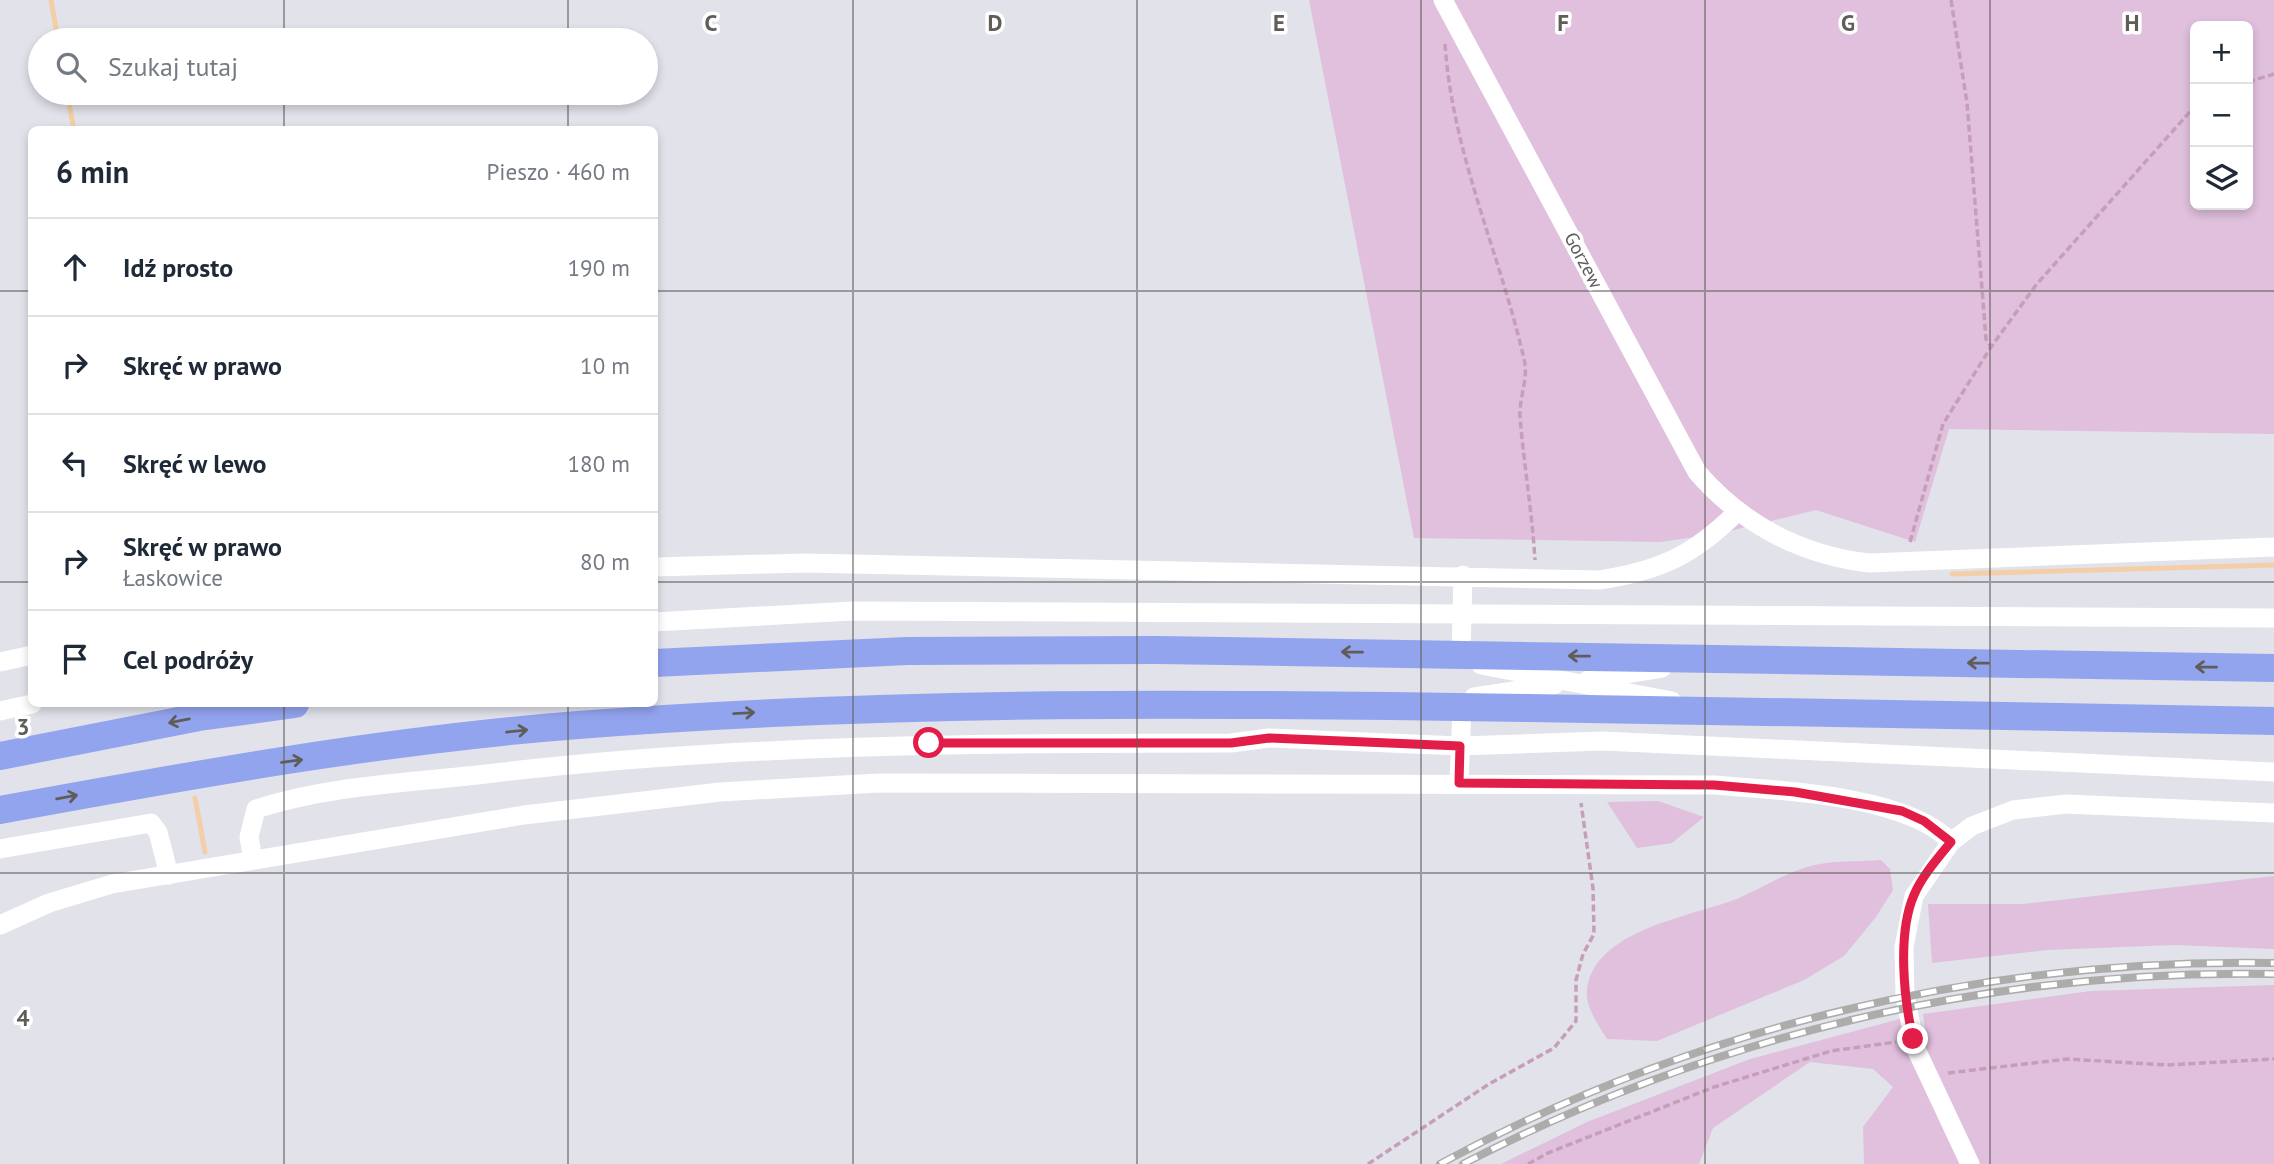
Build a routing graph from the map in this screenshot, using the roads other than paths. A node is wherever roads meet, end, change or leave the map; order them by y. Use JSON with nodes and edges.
{"nodes":[{"id":1,"x":1443,"y":0,"type":"edge"},
{"id":2,"x":1738,"y":511,"type":"junction"},
{"id":3,"x":2274,"y":547,"type":"edge"},
{"id":4,"x":658,"y":567,"type":"edge"},
{"id":5,"x":1463,"y":575,"type":"junction"},
{"id":6,"x":1462,"y":615,"type":"junction"},
{"id":7,"x":2274,"y":618,"type":"edge"},
{"id":8,"x":658,"y":622,"type":"edge"},
{"id":9,"x":1415,"y":653,"type":"junction"},
{"id":10,"x":1461,"y":654,"type":"junction"},
{"id":11,"x":28,"y":655,"type":"edge"},
{"id":12,"x":1727,"y":658,"type":"junction"},
{"id":13,"x":0,"y":662,"type":"edge"},
{"id":14,"x":658,"y":663,"type":"edge"},
{"id":15,"x":2274,"y":668,"type":"edge"},
{"id":16,"x":1572,"y":682,"type":"junction"},
{"id":17,"x":28,"y":705,"type":"edge"},
{"id":18,"x":1417,"y":706,"type":"junction"},
{"id":19,"x":1462,"y":706,"type":"junction"},
{"id":20,"x":273,"y":707,"type":"edge"},
{"id":21,"x":0,"y":711,"type":"edge"},
{"id":22,"x":1727,"y":711,"type":"junction"},
{"id":23,"x":2274,"y":721,"type":"edge"},
{"id":24,"x":1460,"y":746,"type":"junction"},
{"id":25,"x":0,"y":756,"type":"edge"},
{"id":26,"x":2274,"y":772,"type":"edge"},
{"id":27,"x":1459,"y":783,"type":"junction"},
{"id":28,"x":0,"y":810,"type":"edge"},
{"id":29,"x":2274,"y":813,"type":"edge"},
{"id":30,"x":1951,"y":842,"type":"junction"},
{"id":31,"x":0,"y":849,"type":"edge"},
{"id":32,"x":253,"y":860,"type":"junction"},
{"id":33,"x":169,"y":875,"type":"junction"},
{"id":34,"x":0,"y":925,"type":"edge"},
{"id":35,"x":1970,"y":1164,"type":"edge"}],
"edges":[{"from":1,"to":2,"type":"street","name":"Gorzew"},
{"from":2,"to":3,"type":"street","name":"Gorzew"},
{"from":2,"to":5,"type":"street"},
{"from":4,"to":5,"type":"street"},
{"from":5,"to":6,"type":"street"},
{"from":6,"to":7,"type":"street"},
{"from":6,"to":8,"type":"street"},
{"from":6,"to":10,"type":"street"},
{"from":9,"to":10,"type":"highway"},
{"from":9,"to":14,"type":"highway","one_way":true},
{"from":9,"to":16,"type":"street"},
{"from":12,"to":10,"type":"highway","one_way":true},
{"from":11,"to":13,"type":"street"},
{"from":15,"to":12,"type":"highway","one_way":true},
{"from":12,"to":16,"type":"street"},
{"from":16,"to":18,"type":"street"},
{"from":16,"to":22,"type":"street"},
{"from":17,"to":21,"type":"street"},
{"from":18,"to":19,"type":"highway"},
{"from":28,"to":18,"type":"highway","one_way":true},
{"from":19,"to":22,"type":"highway"},
{"from":19,"to":24,"type":"street"},
{"from":20,"to":25,"type":"highway","one_way":true},
{"from":22,"to":23,"type":"highway"},
{"from":24,"to":26,"type":"street"},
{"from":24,"to":27,"type":"street"},
{"from":24,"to":32,"type":"street"},
{"from":27,"to":30,"type":"street"},
{"from":27,"to":32,"type":"street"},
{"from":29,"to":30,"type":"street"},
{"from":30,"to":35,"type":"street"},
{"from":31,"to":33,"type":"street"},
{"from":32,"to":33,"type":"street"},
{"from":33,"to":34,"type":"street"}]}
